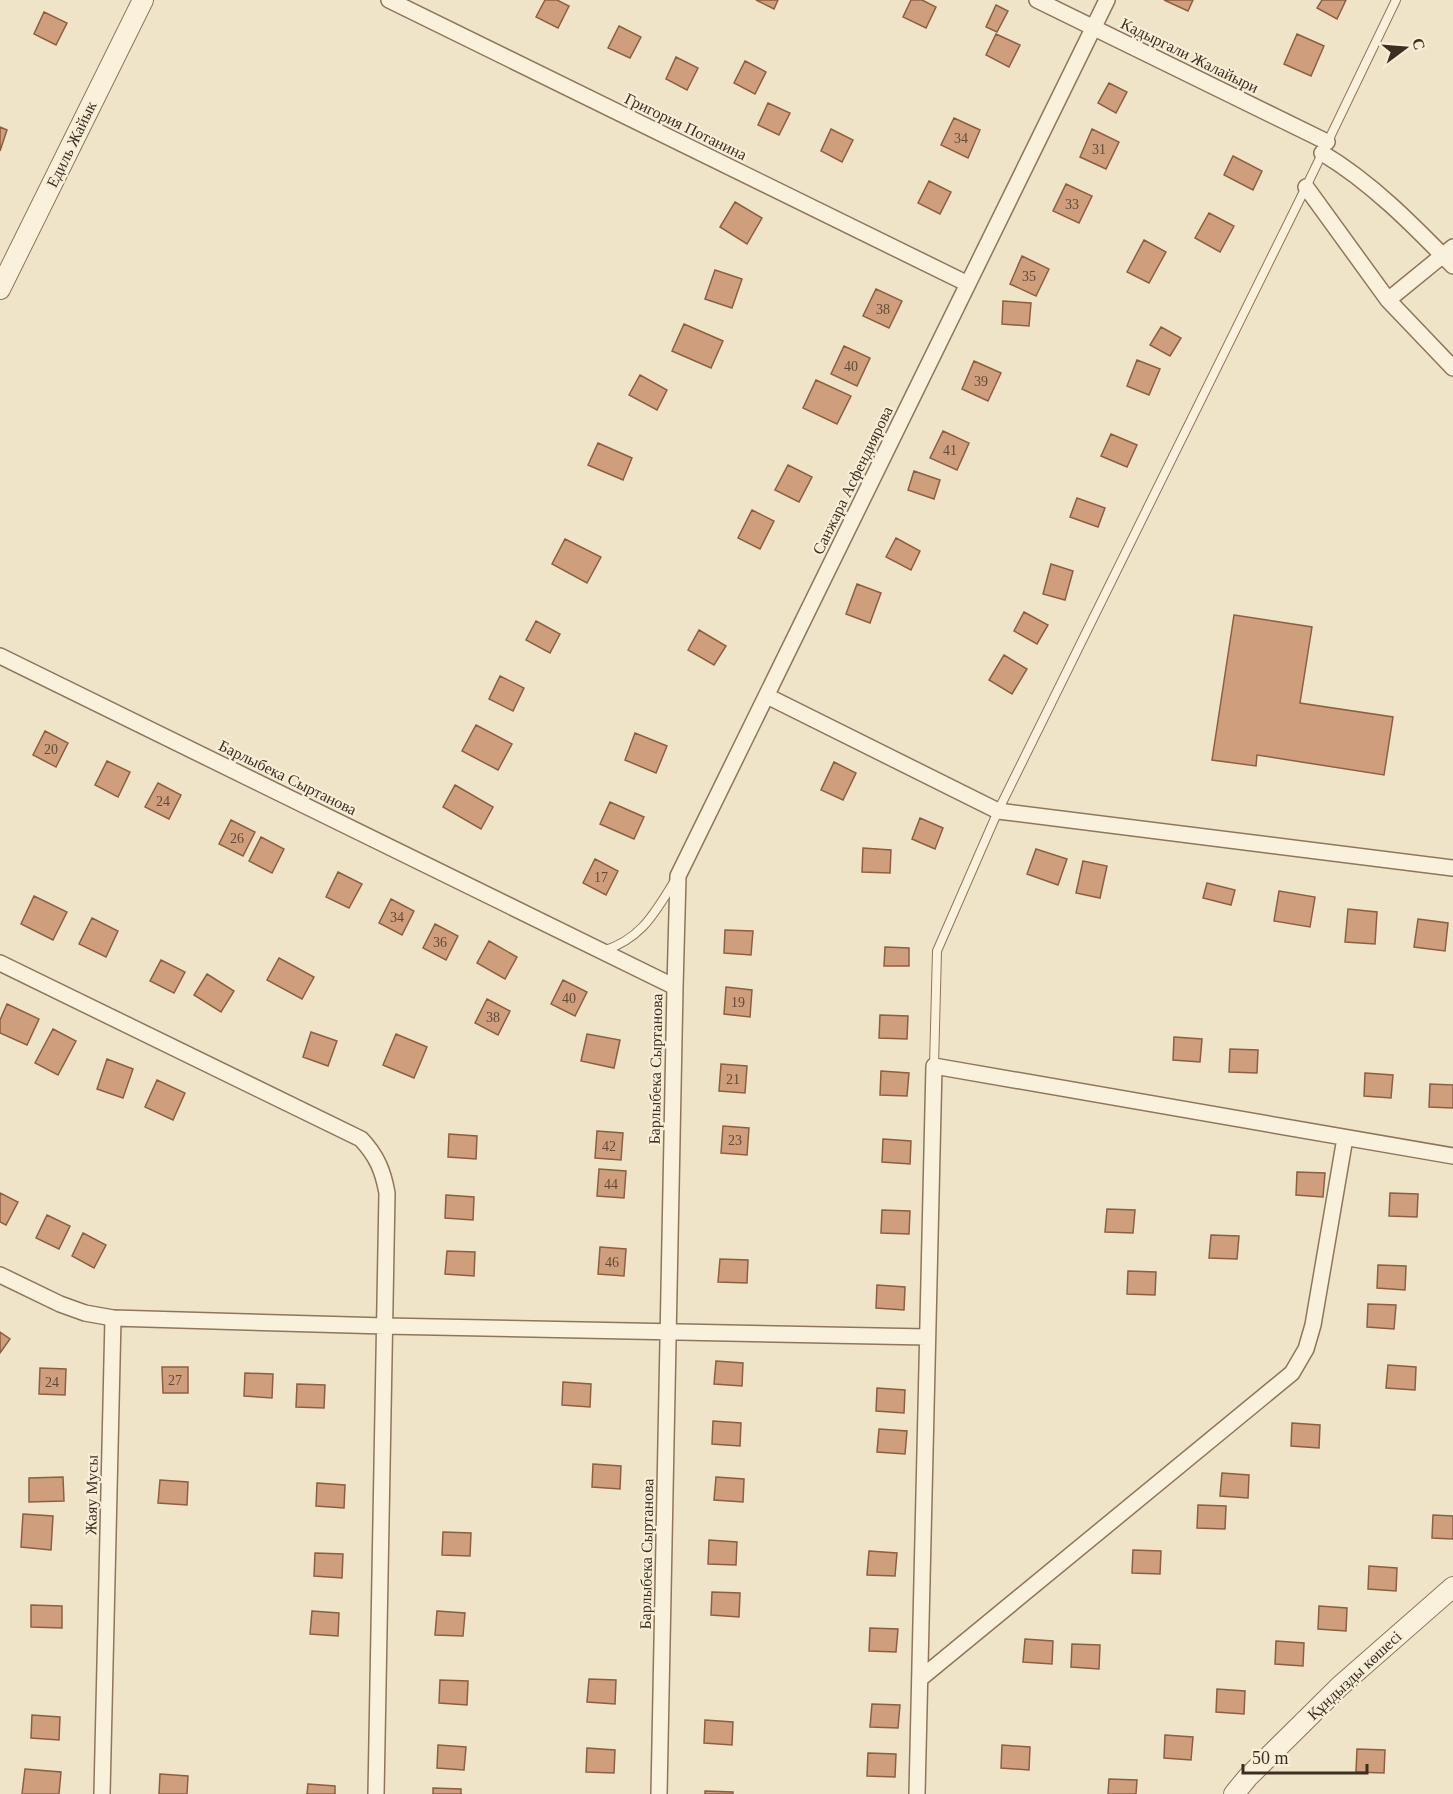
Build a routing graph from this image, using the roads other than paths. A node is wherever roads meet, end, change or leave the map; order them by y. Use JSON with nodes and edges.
{"nodes":[{"id":1,"x":143,"y":0,"type":"edge"},
{"id":2,"x":389,"y":0,"type":"edge"},
{"id":3,"x":1037,"y":0,"type":"edge"},
{"id":4,"x":1107,"y":0,"type":"edge"},
{"id":5,"x":1396,"y":0,"type":"edge"},
{"id":6,"x":1094,"y":28,"type":"junction"},
{"id":7,"x":1324,"y":147,"type":"junction"},
{"id":8,"x":1306,"y":187,"type":"junction"},
{"id":9,"x":1450,"y":256,"type":"edge"},
{"id":10,"x":968,"y":284,"type":"junction"},
{"id":11,"x":0,"y":289,"type":"edge"},
{"id":12,"x":1388,"y":300,"type":"junction"},
{"id":13,"x":1453,"y":368,"type":"edge"},
{"id":14,"x":0,"y":656,"type":"edge"},
{"id":15,"x":766,"y":696,"type":"junction"},
{"id":16,"x":998,"y":811,"type":"junction"},
{"id":17,"x":1453,"y":868,"type":"edge"},
{"id":18,"x":678,"y":876,"type":"junction"},
{"id":19,"x":602,"y":951,"type":"junction"},
{"id":20,"x":0,"y":963,"type":"edge"},
{"id":21,"x":675,"y":987,"type":"junction"},
{"id":22,"x":934,"y":1066,"type":"junction"},
{"id":23,"x":1345,"y":1138,"type":"junction"},
{"id":24,"x":1453,"y":1156,"type":"edge"},
{"id":25,"x":0,"y":1275,"type":"edge"},
{"id":26,"x":113,"y":1318,"type":"junction"},
{"id":27,"x":385,"y":1326,"type":"junction"},
{"id":28,"x":668,"y":1331,"type":"junction"},
{"id":29,"x":927,"y":1336,"type":"junction"},
{"id":30,"x":1453,"y":1587,"type":"edge"},
{"id":31,"x":921,"y":1678,"type":"junction"},
{"id":32,"x":102,"y":1794,"type":"edge"},
{"id":33,"x":376,"y":1794,"type":"edge"},
{"id":34,"x":659,"y":1794,"type":"edge"},
{"id":35,"x":918,"y":1794,"type":"edge"},
{"id":36,"x":1234,"y":1794,"type":"edge"}],
"edges":[{"from":1,"to":11,"type":"street","name":"Едиль Жайык"},
{"from":2,"to":10,"type":"street","name":"Григория Потанина"},
{"from":3,"to":6,"type":"street","name":"Кадыргали Жалайыри"},
{"from":4,"to":6,"type":"street","name":"Санжара Асфендиярова"},
{"from":5,"to":7,"type":"lane"},
{"from":6,"to":7,"type":"street","name":"Кадыргали Жалайыри"},
{"from":6,"to":10,"type":"street","name":"Санжара Асфендиярова"},
{"from":7,"to":8,"type":"lane"},
{"from":7,"to":9,"type":"street","name":"Кадыргали Жалайыри"},
{"from":8,"to":12,"type":"street"},
{"from":8,"to":16,"type":"lane"},
{"from":9,"to":12,"type":"street"},
{"from":10,"to":15,"type":"street","name":"Санжара Асфендиярова"},
{"from":12,"to":13,"type":"street"},
{"from":14,"to":19,"type":"street","name":"Барлыбека Сыртанова"},
{"from":15,"to":16,"type":"street"},
{"from":15,"to":18,"type":"street","name":"Санжара Асфендиярова"},
{"from":16,"to":17,"type":"street"},
{"from":16,"to":22,"type":"lane"},
{"from":18,"to":19,"type":"lane"},
{"from":18,"to":21,"type":"street","name":"Санжара Асфендиярова"},
{"from":19,"to":21,"type":"street","name":"Барлыбека Сыртанова"},
{"from":20,"to":27,"type":"street"},
{"from":21,"to":28,"type":"street","name":"Барлыбека Сыртанова"},
{"from":22,"to":23,"type":"street"},
{"from":22,"to":29,"type":"street"},
{"from":23,"to":24,"type":"street"},
{"from":23,"to":31,"type":"street"},
{"from":25,"to":26,"type":"street"},
{"from":26,"to":27,"type":"street"},
{"from":26,"to":32,"type":"street","name":"Жаяу Мусы"},
{"from":27,"to":28,"type":"street"},
{"from":27,"to":33,"type":"street"},
{"from":28,"to":29,"type":"street"},
{"from":28,"to":34,"type":"street","name":"Барлыбека Сыртанова"},
{"from":29,"to":31,"type":"street"},
{"from":30,"to":36,"type":"street","name":"Құндызды көшесі"},
{"from":31,"to":35,"type":"street"}]}
